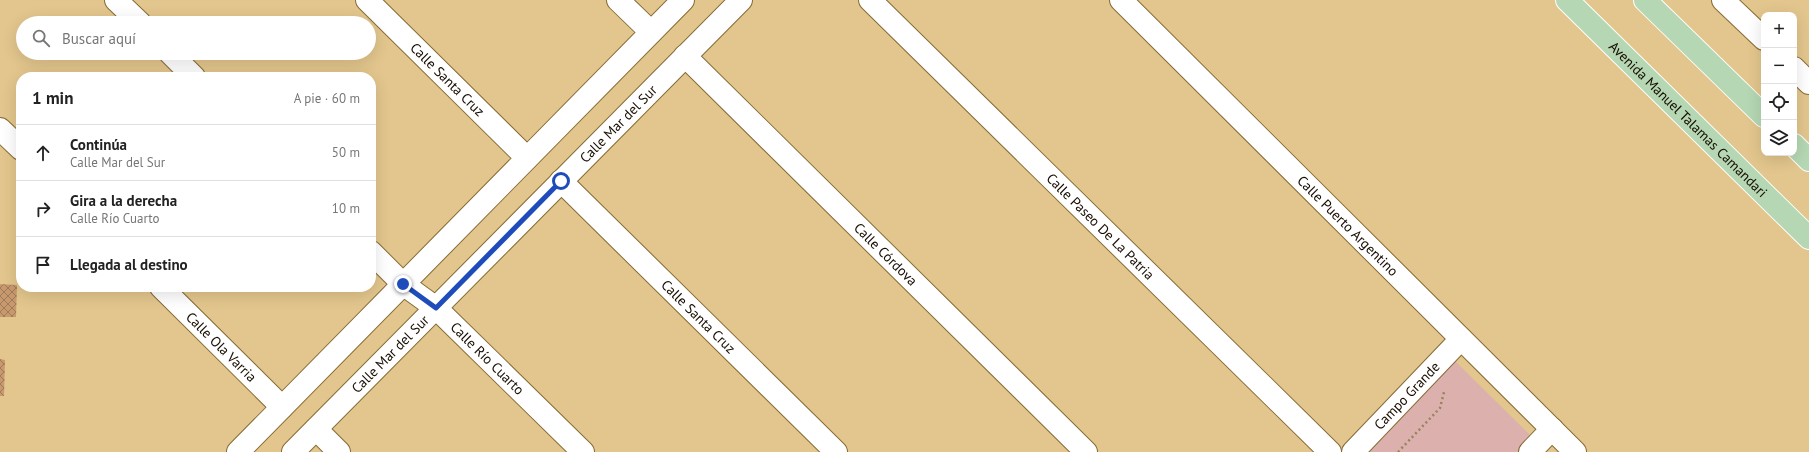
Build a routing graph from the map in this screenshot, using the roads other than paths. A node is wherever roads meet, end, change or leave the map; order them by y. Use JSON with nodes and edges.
{"nodes":[{"id":1,"x":116,"y":0,"type":"edge"},
{"id":2,"x":367,"y":0,"type":"edge"},
{"id":3,"x":618,"y":0,"type":"edge"},
{"id":4,"x":683,"y":0,"type":"edge"},
{"id":5,"x":741,"y":0,"type":"edge"},
{"id":6,"x":870,"y":0,"type":"edge"},
{"id":7,"x":1121,"y":0,"type":"edge"},
{"id":8,"x":1567,"y":0,"type":"edge"},
{"id":9,"x":1645,"y":0,"type":"edge"},
{"id":10,"x":1723,"y":0,"type":"edge"},
{"id":11,"x":133,"y":16,"type":"edge"},
{"id":12,"x":651,"y":32,"type":"junction"},
{"id":13,"x":1761,"y":36,"type":"edge"},
{"id":14,"x":685,"y":56,"type":"junction"},
{"id":15,"x":177,"y":60,"type":"edge"},
{"id":16,"x":1797,"y":71,"type":"edge"},
{"id":17,"x":189,"y":72,"type":"edge"},
{"id":18,"x":1809,"y":83,"type":"edge"},
{"id":19,"x":1761,"y":113,"type":"edge"},
{"id":20,"x":0,"y":128,"type":"edge"},
{"id":21,"x":16,"y":144,"type":"edge"},
{"id":22,"x":1797,"y":148,"type":"edge"},
{"id":23,"x":527,"y":158,"type":"junction"},
{"id":24,"x":1809,"y":160,"type":"edge"},
{"id":25,"x":561,"y":181,"type":"junction"},
{"id":26,"x":1809,"y":238,"type":"edge"},
{"id":27,"x":376,"y":257,"type":"edge"},
{"id":28,"x":403,"y":284,"type":"junction"},
{"id":29,"x":166,"y":292,"type":"edge"},
{"id":30,"x":436,"y":308,"type":"junction"},
{"id":31,"x":1461,"y":338,"type":"junction"},
{"id":32,"x":282,"y":407,"type":"junction"},
{"id":33,"x":316,"y":429,"type":"junction"},
{"id":34,"x":1552,"y":429,"type":"junction"},
{"id":35,"x":238,"y":452,"type":"edge"},
{"id":36,"x":293,"y":452,"type":"edge"},
{"id":37,"x":339,"y":452,"type":"edge"},
{"id":38,"x":583,"y":452,"type":"edge"},
{"id":39,"x":836,"y":452,"type":"edge"},
{"id":40,"x":1086,"y":452,"type":"edge"},
{"id":41,"x":1330,"y":452,"type":"edge"},
{"id":42,"x":1353,"y":452,"type":"edge"},
{"id":43,"x":1530,"y":452,"type":"edge"},
{"id":44,"x":1576,"y":452,"type":"edge"}],
"edges":[{"from":1,"to":11,"type":"street"},
{"from":2,"to":23,"type":"street","name":"Calle Santa Cruz"},
{"from":3,"to":12,"type":"street"},
{"from":4,"to":12,"type":"street"},
{"from":5,"to":14,"type":"street","name":"Calle Mar del Sur"},
{"from":6,"to":41,"type":"street","name":"Calle Paseo De La Patria"},
{"from":7,"to":31,"type":"street","name":"Calle Puerto Argentino"},
{"from":8,"to":26,"type":"main road","name":"Avenida Manuel Talamas Camandari"},
{"from":9,"to":19,"type":"main road"},
{"from":10,"to":13,"type":"street"},
{"from":12,"to":23,"type":"street"},
{"from":14,"to":25,"type":"street","name":"Calle Mar del Sur"},
{"from":14,"to":40,"type":"street","name":"Calle Córdova"},
{"from":15,"to":17,"type":"street"},
{"from":16,"to":18,"type":"street"},
{"from":20,"to":21,"type":"street"},
{"from":22,"to":24,"type":"main road"},
{"from":23,"to":28,"type":"street"},
{"from":25,"to":30,"type":"street","name":"Calle Mar del Sur"},
{"from":25,"to":39,"type":"street","name":"Calle Santa Cruz"},
{"from":27,"to":28,"type":"street","name":"Calle Río Cuarto"},
{"from":28,"to":30,"type":"street","name":"Calle Río Cuarto"},
{"from":28,"to":32,"type":"street"},
{"from":29,"to":32,"type":"street","name":"Calle Ola Varria"},
{"from":30,"to":33,"type":"street","name":"Calle Mar del Sur"},
{"from":30,"to":38,"type":"street","name":"Calle Río Cuarto"},
{"from":31,"to":34,"type":"street","name":"Calle Puerto Argentino"},
{"from":31,"to":42,"type":"street","name":"Campo Grande"},
{"from":32,"to":35,"type":"street"},
{"from":33,"to":36,"type":"street","name":"Calle Mar del Sur"},
{"from":33,"to":37,"type":"street"},
{"from":34,"to":43,"type":"street"},
{"from":34,"to":44,"type":"street","name":"Calle Puerto Argentino"}]}
